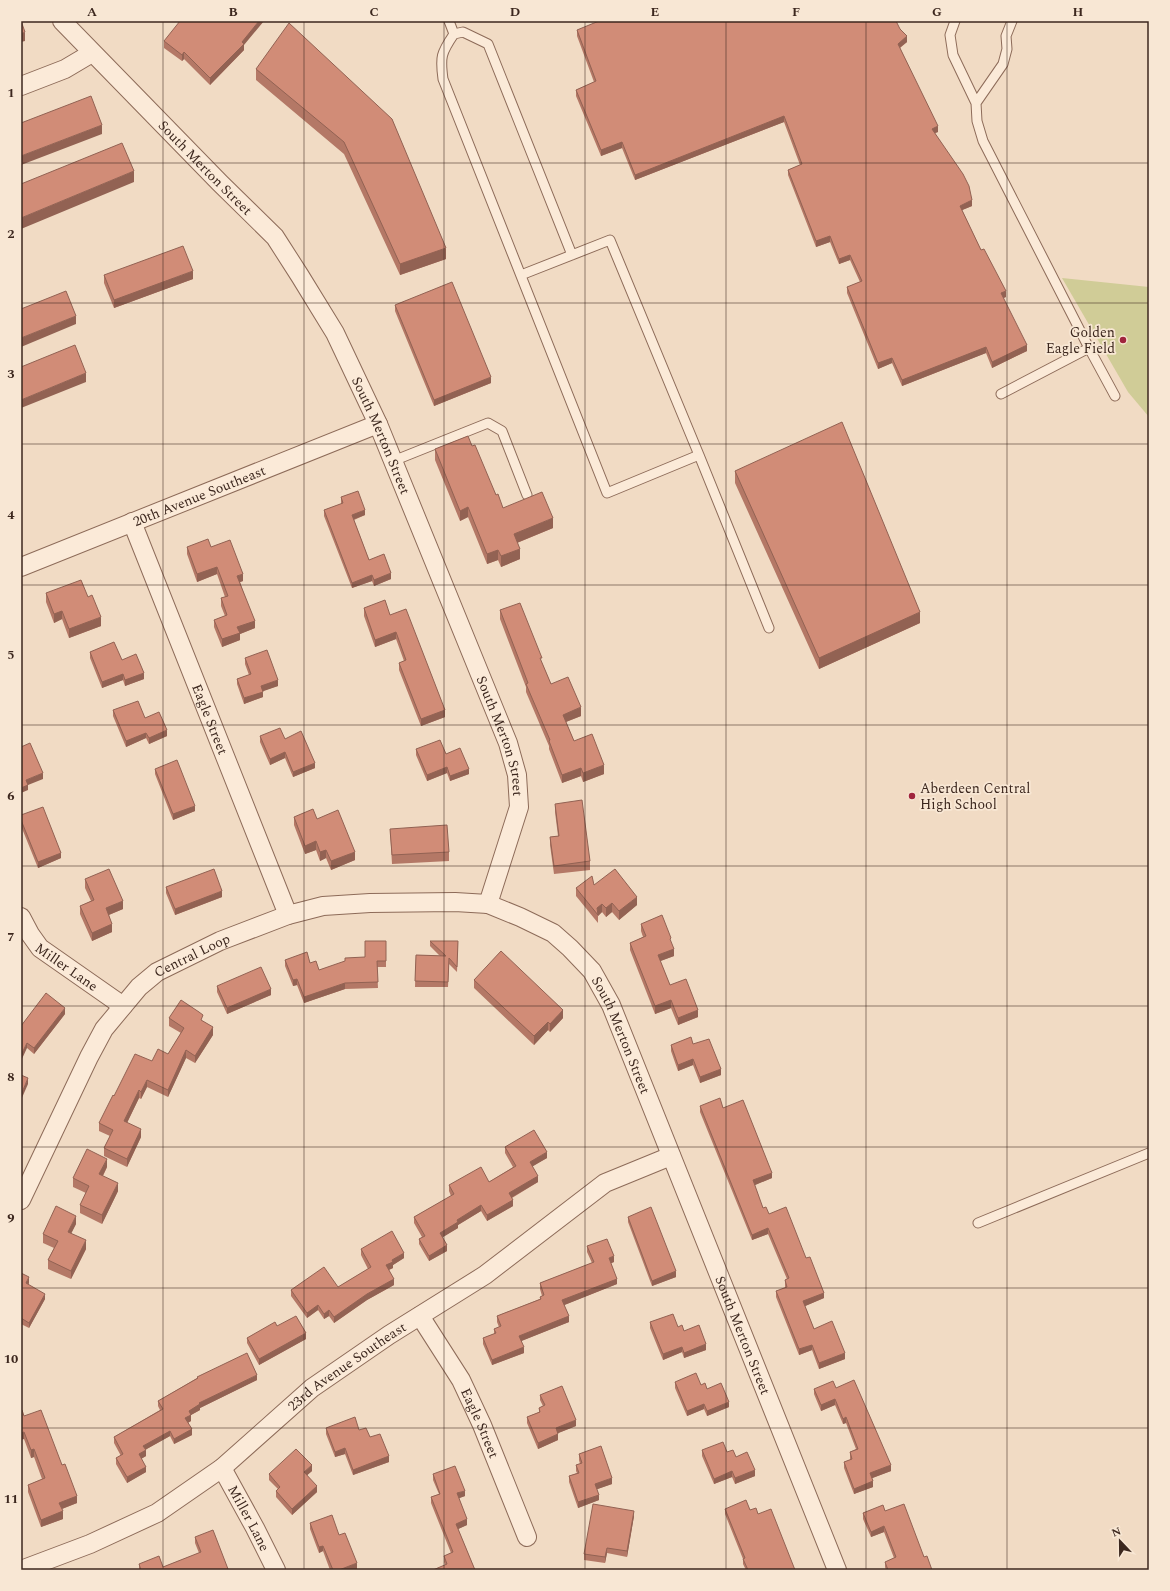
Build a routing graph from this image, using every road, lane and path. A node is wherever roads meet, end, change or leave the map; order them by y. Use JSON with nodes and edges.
{"nodes":[{"id":1,"x":62,"y":21,"type":"edge"},
{"id":2,"x":449,"y":21,"type":"edge"},
{"id":3,"x":955,"y":21,"type":"edge"},
{"id":4,"x":1012,"y":21,"type":"edge"},
{"id":5,"x":454,"y":34,"type":"junction"},
{"id":6,"x":92,"y":52,"type":"junction"},
{"id":7,"x":21,"y":86,"type":"edge"},
{"id":8,"x":976,"y":103,"type":"junction"},
{"id":9,"x":572,"y":255,"type":"junction"},
{"id":10,"x":521,"y":275,"type":"junction"},
{"id":11,"x":1089,"y":348,"type":"junction"},
{"id":12,"x":1001,"y":394,"type":"dead end"},
{"id":13,"x":1115,"y":396,"type":"dead end"},
{"id":14,"x":378,"y":424,"type":"junction"},
{"id":15,"x":699,"y":455,"type":"junction"},
{"id":16,"x":393,"y":460,"type":"junction"},
{"id":17,"x":527,"y":495,"type":"dead end"},
{"id":18,"x":132,"y":522,"type":"junction"},
{"id":19,"x":21,"y":567,"type":"edge"},
{"id":20,"x":769,"y":628,"type":"dead end"},
{"id":21,"x":488,"y":904,"type":"junction"},
{"id":22,"x":288,"y":915,"type":"junction"},
{"id":23,"x":21,"y":917,"type":"edge"},
{"id":24,"x":124,"y":1006,"type":"junction"},
{"id":25,"x":1149,"y":1153,"type":"edge"},
{"id":26,"x":671,"y":1156,"type":"junction"},
{"id":27,"x":21,"y":1200,"type":"edge"},
{"id":28,"x":978,"y":1223,"type":"dead end"},
{"id":29,"x":420,"y":1316,"type":"junction"},
{"id":30,"x":222,"y":1468,"type":"junction"},
{"id":31,"x":526,"y":1537,"type":"dead end"},
{"id":32,"x":21,"y":1570,"type":"edge"},
{"id":33,"x":276,"y":1570,"type":"edge"},
{"id":34,"x":837,"y":1570,"type":"edge"}],
"edges":[{"from":1,"to":6,"type":"street","name":"South Merton Street"},
{"from":2,"to":5,"type":"lane"},
{"from":3,"to":8,"type":"lane"},
{"from":4,"to":8,"type":"lane"},
{"from":5,"to":9,"type":"lane"},
{"from":5,"to":10,"type":"lane"},
{"from":6,"to":7,"type":"street"},
{"from":6,"to":14,"type":"street","name":"South Merton Street"},
{"from":8,"to":11,"type":"lane"},
{"from":9,"to":10,"type":"lane"},
{"from":9,"to":15,"type":"lane"},
{"from":10,"to":15,"type":"lane"},
{"from":11,"to":12,"type":"lane"},
{"from":11,"to":13,"type":"lane"},
{"from":14,"to":16,"type":"street","name":"South Merton Street"},
{"from":14,"to":18,"type":"street","name":"20th Avenue Southeast"},
{"from":15,"to":20,"type":"lane"},
{"from":16,"to":17,"type":"lane"},
{"from":16,"to":21,"type":"street","name":"South Merton Street"},
{"from":18,"to":19,"type":"street","name":"20th Avenue Southeast"},
{"from":18,"to":22,"type":"street","name":"Eagle Street"},
{"from":21,"to":22,"type":"street","name":"Central Loop"},
{"from":21,"to":26,"type":"street","name":"South Merton Street"},
{"from":22,"to":24,"type":"street","name":"Central Loop"},
{"from":23,"to":24,"type":"street","name":"Miller Lane"},
{"from":24,"to":27,"type":"street","name":"Central Loop"},
{"from":25,"to":28,"type":"lane"},
{"from":26,"to":29,"type":"street","name":"23rd Avenue Southeast"},
{"from":26,"to":34,"type":"street","name":"South Merton Street"},
{"from":29,"to":30,"type":"street","name":"23rd Avenue Southeast"},
{"from":29,"to":31,"type":"street","name":"Eagle Street"},
{"from":30,"to":32,"type":"street","name":"23rd Avenue Southeast"},
{"from":30,"to":33,"type":"street","name":"Miller Lane"}]}
